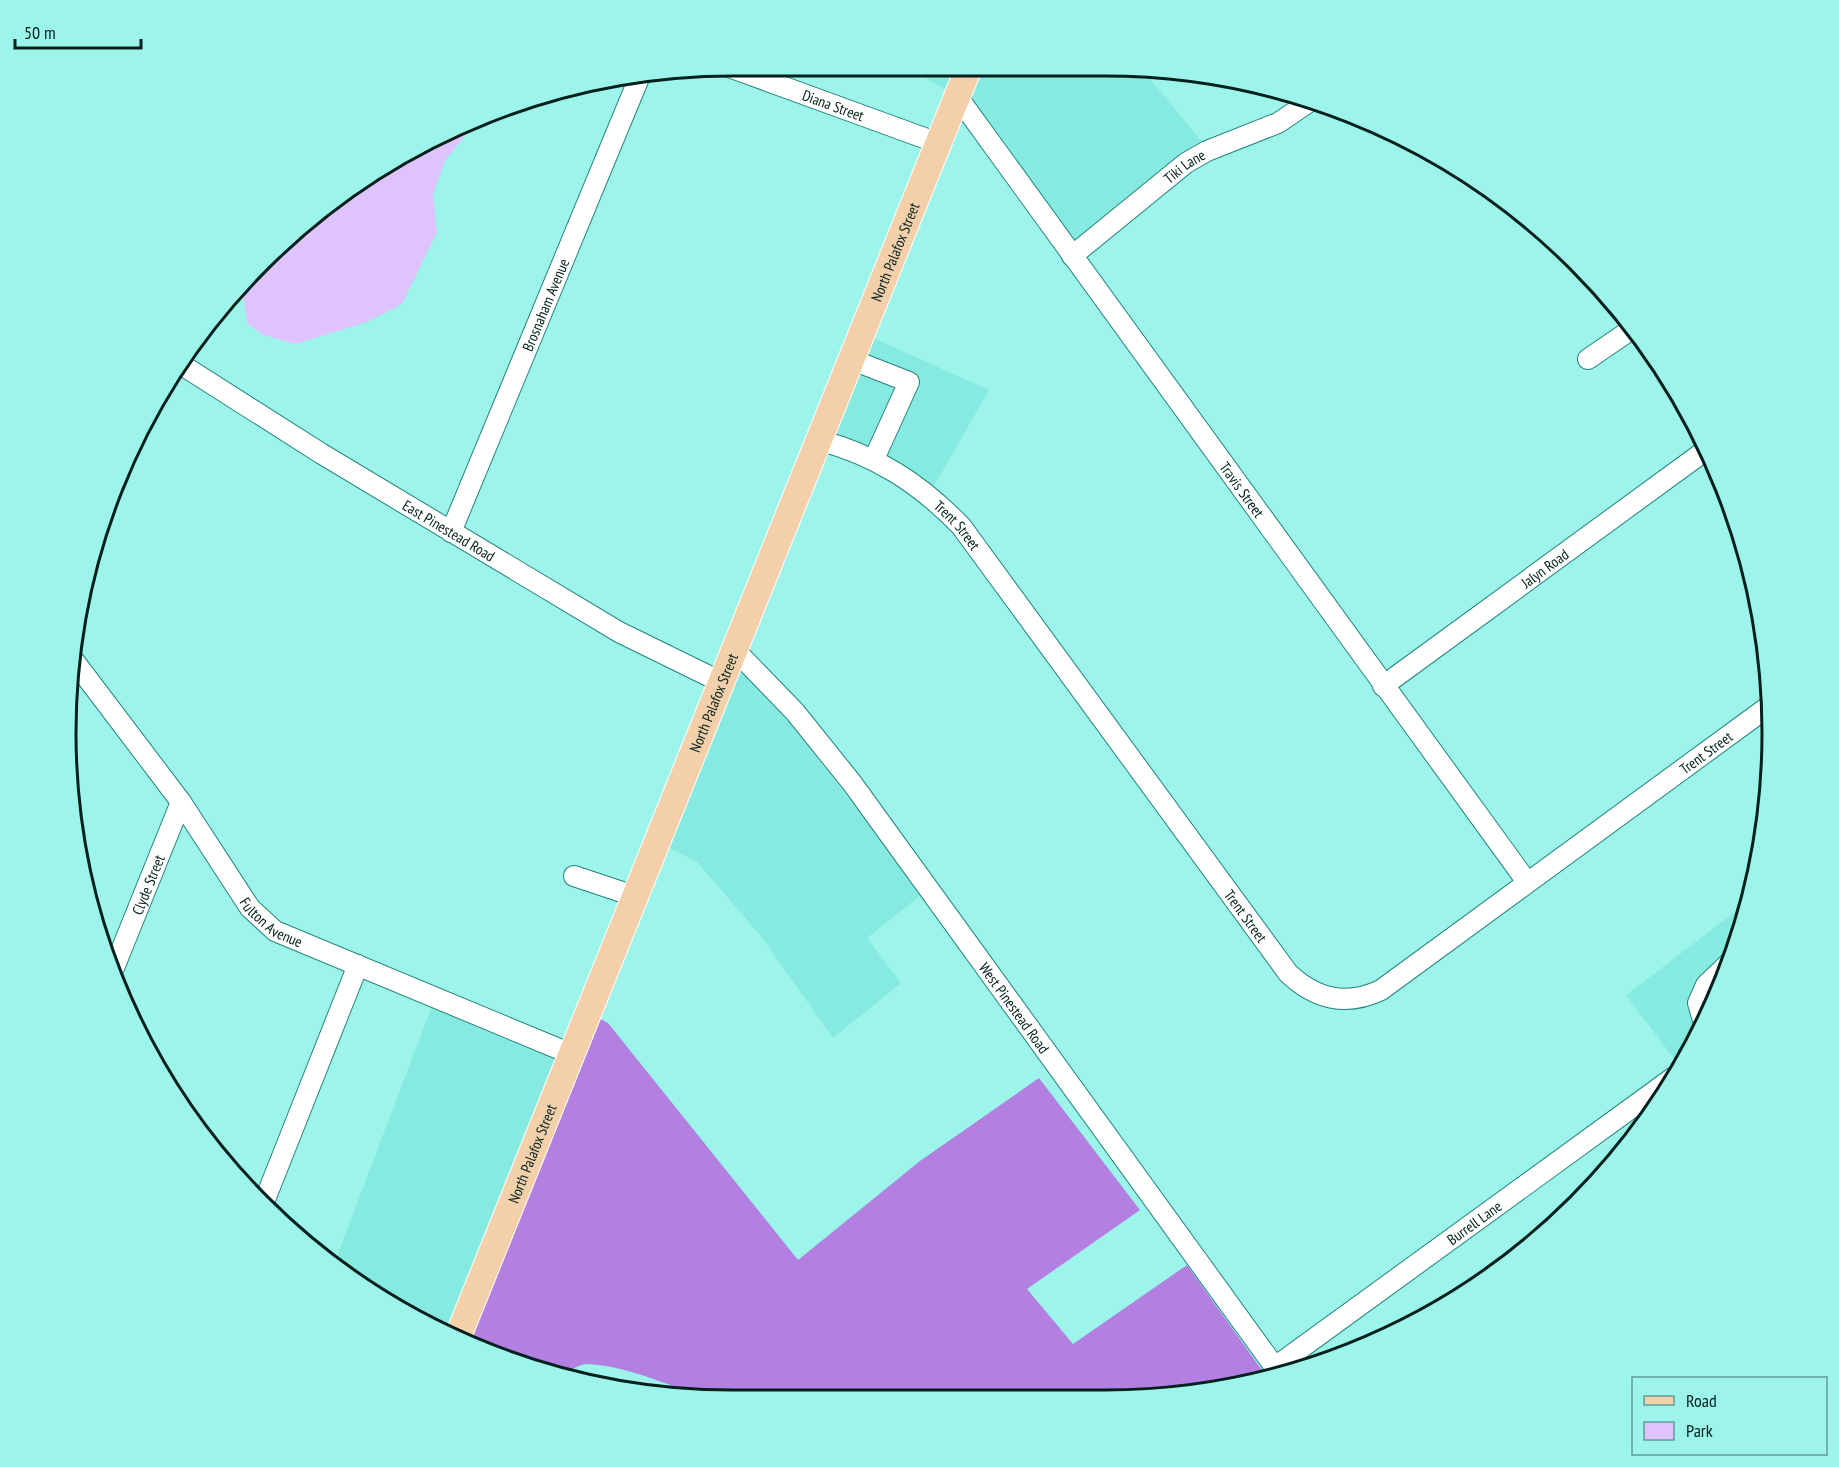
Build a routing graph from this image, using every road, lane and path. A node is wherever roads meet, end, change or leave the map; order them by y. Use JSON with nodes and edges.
{"nodes":[{"id":1,"x":754,"y":76,"type":"edge"},
{"id":2,"x":965,"y":76,"type":"edge"},
{"id":3,"x":637,"y":84,"type":"edge"},
{"id":4,"x":957,"y":96,"type":"junction"},
{"id":5,"x":1302,"y":107,"type":"edge"},
{"id":6,"x":938,"y":143,"type":"junction"},
{"id":7,"x":1072,"y":256,"type":"junction"},
{"id":8,"x":1626,"y":333,"type":"edge"},
{"id":9,"x":849,"y":359,"type":"junction"},
{"id":10,"x":1588,"y":359,"type":"dead end"},
{"id":11,"x":187,"y":368,"type":"edge"},
{"id":12,"x":818,"y":440,"type":"junction"},
{"id":13,"x":1700,"y":454,"type":"edge"},
{"id":14,"x":874,"y":459,"type":"junction"},
{"id":15,"x":451,"y":532,"type":"junction"},
{"id":16,"x":734,"y":649,"type":"junction"},
{"id":17,"x":80,"y":669,"type":"edge"},
{"id":18,"x":721,"y":682,"type":"junction"},
{"id":19,"x":1383,"y":686,"type":"junction"},
{"id":20,"x":1761,"y":711,"type":"edge"},
{"id":21,"x":181,"y":802,"type":"junction"},
{"id":22,"x":574,"y":876,"type":"dead end"},
{"id":23,"x":1527,"y":882,"type":"junction"},
{"id":24,"x":634,"y":896,"type":"junction"},
{"id":25,"x":117,"y":960,"type":"edge"},
{"id":26,"x":358,"y":965,"type":"junction"},
{"id":27,"x":1716,"y":976,"type":"edge"},
{"id":28,"x":1700,"y":1011,"type":"edge"},
{"id":29,"x":571,"y":1054,"type":"junction"},
{"id":30,"x":1658,"y":1089,"type":"edge"},
{"id":31,"x":267,"y":1195,"type":"edge"},
{"id":32,"x":460,"y":1331,"type":"edge"},
{"id":33,"x":1290,"y":1364,"type":"edge"},
{"id":34,"x":1276,"y":1368,"type":"edge"}],
"edges":[{"from":1,"to":6,"type":"street","name":"Diana Street"},
{"from":2,"to":4,"type":"main road","name":"North Palafox Street"},
{"from":3,"to":15,"type":"street","name":"Brosnaham Avenue"},
{"from":4,"to":6,"type":"main road","name":"North Palafox Street"},
{"from":4,"to":7,"type":"street","name":"Travis Street"},
{"from":5,"to":7,"type":"street","name":"Tiki Lane"},
{"from":6,"to":9,"type":"main road","name":"North Palafox Street"},
{"from":7,"to":19,"type":"street","name":"Travis Street"},
{"from":8,"to":10,"type":"street"},
{"from":9,"to":12,"type":"main road","name":"North Palafox Street"},
{"from":9,"to":14,"type":"street"},
{"from":11,"to":15,"type":"street","name":"East Pinestead Road"},
{"from":12,"to":14,"type":"street","name":"Trent Street"},
{"from":12,"to":16,"type":"main road","name":"North Palafox Street"},
{"from":13,"to":19,"type":"street","name":"Jalyn Road"},
{"from":14,"to":23,"type":"street","name":"Trent Street"},
{"from":15,"to":18,"type":"street","name":"East Pinestead Road"},
{"from":16,"to":18,"type":"main road","name":"North Palafox Street"},
{"from":16,"to":34,"type":"street","name":"West Pinestead Road"},
{"from":17,"to":21,"type":"street","name":"Fulton Avenue"},
{"from":18,"to":24,"type":"main road","name":"North Palafox Street"},
{"from":19,"to":23,"type":"street","name":"Travis Street"},
{"from":20,"to":23,"type":"street","name":"Trent Street"},
{"from":21,"to":25,"type":"street","name":"Clyde Street"},
{"from":21,"to":26,"type":"street","name":"Fulton Avenue"},
{"from":22,"to":24,"type":"street"},
{"from":24,"to":29,"type":"main road","name":"North Palafox Street"},
{"from":26,"to":29,"type":"street","name":"Fulton Avenue"},
{"from":26,"to":31,"type":"street"},
{"from":27,"to":28,"type":"street"},
{"from":29,"to":32,"type":"main road","name":"North Palafox Street"},
{"from":30,"to":33,"type":"street","name":"Burrell Lane"}]}
